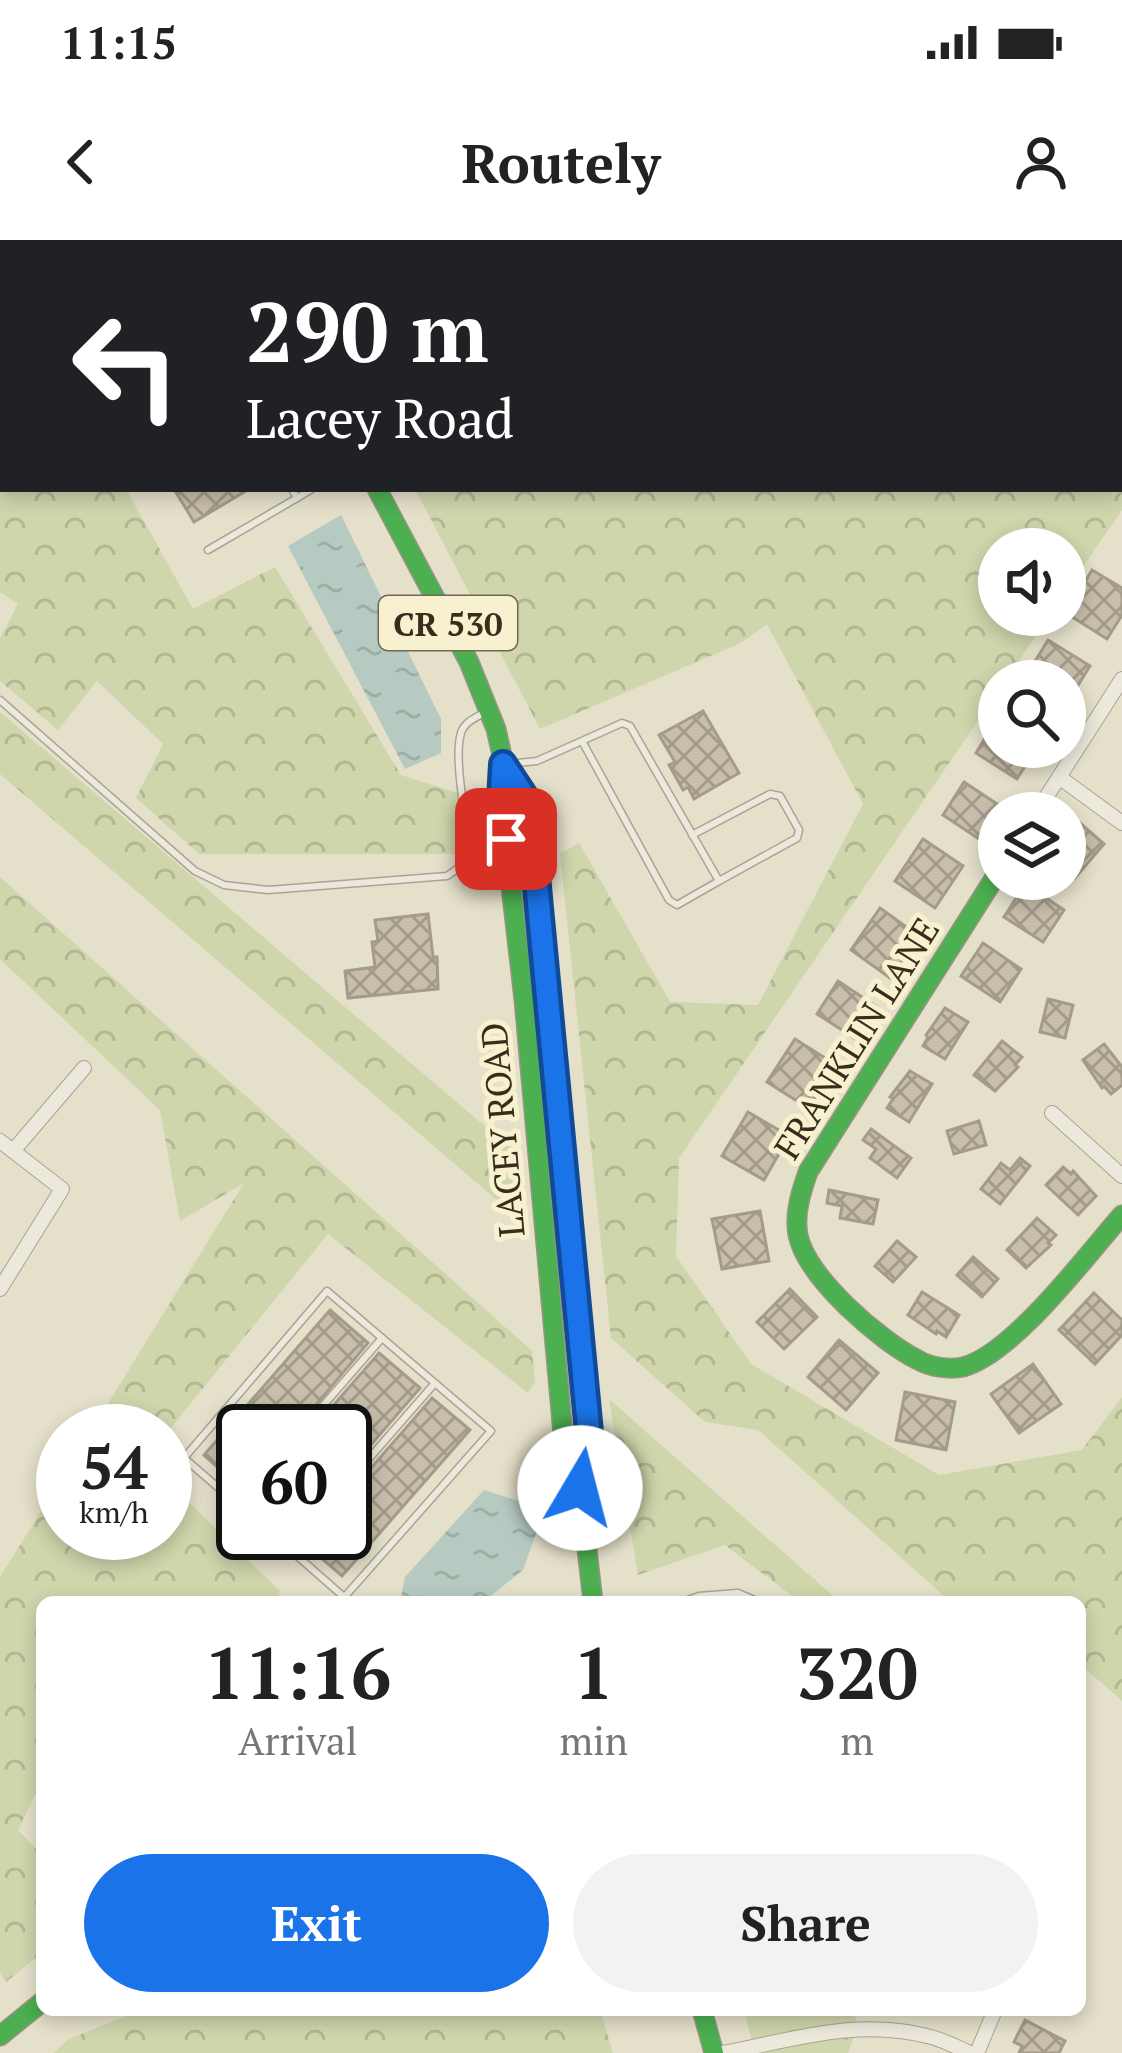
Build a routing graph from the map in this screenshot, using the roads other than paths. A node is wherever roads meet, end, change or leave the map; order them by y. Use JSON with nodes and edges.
{"nodes":[{"id":1,"x":294,"y":492,"type":"edge"},
{"id":2,"x":307,"y":492,"type":"edge"},
{"id":3,"x":379,"y":492,"type":"edge"},
{"id":4,"x":297,"y":498,"type":"junction"},
{"id":5,"x":208,"y":550,"type":"dead end"},
{"id":6,"x":1122,"y":679,"type":"edge"},
{"id":7,"x":0,"y":700,"type":"edge"},
{"id":8,"x":488,"y":710,"type":"junction"},
{"id":9,"x":581,"y":741,"type":"junction"},
{"id":10,"x":503,"y":764,"type":"junction"},
{"id":11,"x":1059,"y":777,"type":"junction"},
{"id":12,"x":1049,"y":792,"type":"edge"},
{"id":13,"x":1122,"y":823,"type":"edge"},
{"id":14,"x":692,"y":835,"type":"junction"},
{"id":15,"x":718,"y":881,"type":"junction"},
{"id":16,"x":981,"y":900,"type":"edge"},
{"id":17,"x":546,"y":995,"type":"junction"},
{"id":18,"x":524,"y":1000,"type":"junction"},
{"id":19,"x":84,"y":1068,"type":"dead end"},
{"id":20,"x":556,"y":1094,"type":"junction"},
{"id":21,"x":532,"y":1097,"type":"junction"},
{"id":22,"x":1052,"y":1113,"type":"dead end"},
{"id":23,"x":7,"y":1146,"type":"edge"},
{"id":24,"x":1122,"y":1176,"type":"edge"},
{"id":25,"x":1122,"y":1215,"type":"edge"},
{"id":26,"x":0,"y":1288,"type":"edge"},
{"id":27,"x":382,"y":1338,"type":"junction"},
{"id":28,"x":435,"y":1383,"type":"junction"},
{"id":29,"x":230,"y":1404,"type":"edge"},
{"id":30,"x":325,"y":1404,"type":"edge"},
{"id":31,"x":216,"y":1421,"type":"edge"},
{"id":32,"x":372,"y":1455,"type":"edge"},
{"id":33,"x":216,"y":1484,"type":"edge"},
{"id":34,"x":580,"y":1488,"type":"junction"},
{"id":35,"x":301,"y":1560,"type":"edge"},
{"id":36,"x":339,"y":1596,"type":"edge"},
{"id":37,"x":345,"y":1596,"type":"edge"},
{"id":38,"x":592,"y":1596,"type":"edge"},
{"id":39,"x":708,"y":1596,"type":"edge"},
{"id":40,"x":746,"y":1596,"type":"edge"},
{"id":41,"x":36,"y":2007,"type":"edge"},
{"id":42,"x":704,"y":2016,"type":"edge"},
{"id":43,"x":992,"y":2016,"type":"edge"},
{"id":44,"x":0,"y":2036,"type":"edge"},
{"id":45,"x":719,"y":2053,"type":"edge"},
{"id":46,"x":974,"y":2053,"type":"edge"}],
"edges":[{"from":1,"to":4,"type":"lane"},
{"from":2,"to":4,"type":"lane"},
{"from":3,"to":8,"type":"main road","name":"LACEY ROAD","number":"CR 530"},
{"from":4,"to":5,"type":"lane"},
{"from":6,"to":11,"type":"street"},
{"from":7,"to":8,"type":"lane"},
{"from":8,"to":10,"type":"main road","name":"LACEY ROAD","number":"CR 530"},
{"from":9,"to":10,"type":"lane"},
{"from":9,"to":14,"type":"lane"},
{"from":9,"to":15,"type":"lane"},
{"from":10,"to":17,"type":"main road","name":"LACEY ROAD","number":"CR 530"},
{"from":10,"to":18,"type":"main road","name":"LACEY ROAD","number":"CR 530"},
{"from":11,"to":12,"type":"street"},
{"from":11,"to":13,"type":"street"},
{"from":14,"to":15,"type":"lane"},
{"from":14,"to":15,"type":"lane"},
{"from":16,"to":25,"type":"main road","name":"FRANKLIN LANE"},
{"from":17,"to":18,"type":"main road"},
{"from":17,"to":20,"type":"main road","name":"LACEY ROAD","number":"CR 530"},
{"from":18,"to":21,"type":"main road","name":"LACEY ROAD","number":"CR 530"},
{"from":19,"to":23,"type":"street"},
{"from":20,"to":21,"type":"main road"},
{"from":20,"to":34,"type":"main road","name":"LACEY ROAD","number":"CR 530"},
{"from":21,"to":34,"type":"main road","name":"LACEY ROAD","number":"CR 530"},
{"from":22,"to":24,"type":"street"},
{"from":23,"to":26,"type":"street"},
{"from":27,"to":28,"type":"lane"},
{"from":27,"to":29,"type":"lane"},
{"from":27,"to":30,"type":"lane"},
{"from":28,"to":32,"type":"lane"},
{"from":28,"to":37,"type":"lane"},
{"from":31,"to":33,"type":"lane"},
{"from":34,"to":38,"type":"main road","name":"LACEY ROAD","number":"CR 530"},
{"from":35,"to":36,"type":"lane"},
{"from":39,"to":40,"type":"lane"},
{"from":41,"to":44,"type":"main road"},
{"from":42,"to":45,"type":"main road"},
{"from":43,"to":46,"type":"street"},
{"from":45,"to":46,"type":"street"}]}
